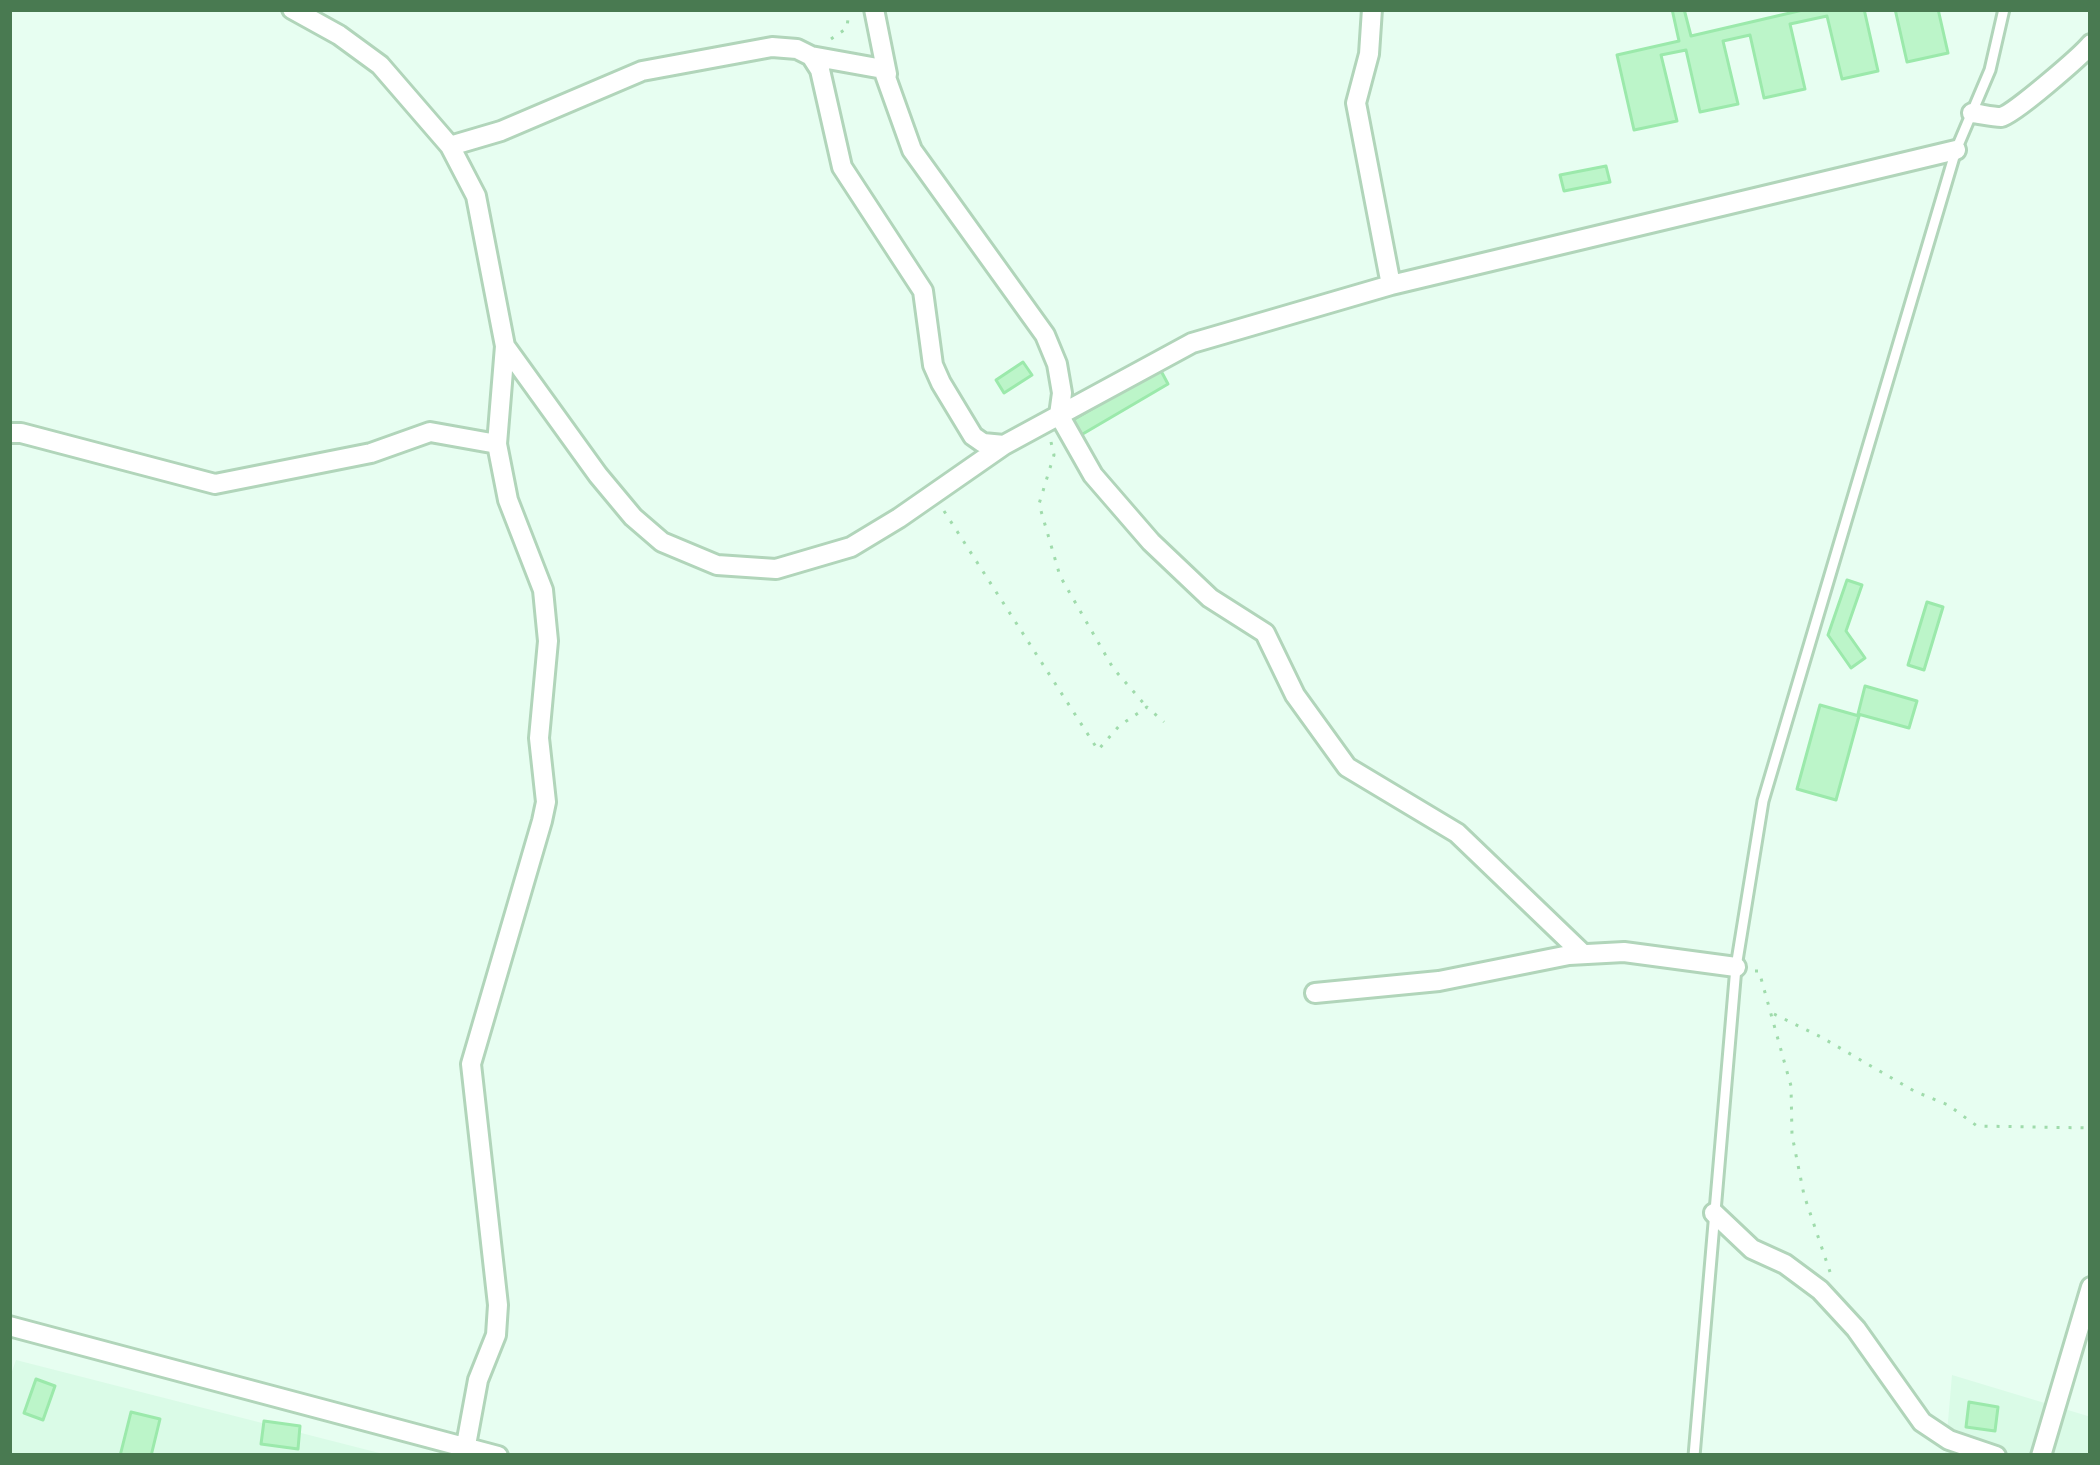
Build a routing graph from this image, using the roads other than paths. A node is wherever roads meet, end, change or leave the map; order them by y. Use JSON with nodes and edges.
{"nodes":[{"id":1,"x":292,"y":9,"type":"edge"},
{"id":2,"x":874,"y":9,"type":"edge"},
{"id":3,"x":1372,"y":9,"type":"edge"},
{"id":4,"x":2004,"y":9,"type":"edge"},
{"id":5,"x":2091,"y":44,"type":"edge"},
{"id":6,"x":811,"y":56,"type":"junction"},
{"id":7,"x":887,"y":74,"type":"junction"},
{"id":8,"x":1972,"y":112,"type":"junction"},
{"id":9,"x":450,"y":146,"type":"junction"},
{"id":10,"x":1956,"y":150,"type":"junction"},
{"id":11,"x":1391,"y":284,"type":"junction"},
{"id":12,"x":505,"y":346,"type":"junction"},
{"id":13,"x":1053,"y":418,"type":"junction"},
{"id":14,"x":9,"y":433,"type":"edge"},
{"id":15,"x":497,"y":444,"type":"junction"},
{"id":16,"x":1004,"y":445,"type":"junction"},
{"id":17,"x":1583,"y":954,"type":"junction"},
{"id":18,"x":1736,"y":967,"type":"junction"},
{"id":19,"x":1315,"y":994,"type":"dead end"},
{"id":20,"x":1714,"y":1214,"type":"junction"},
{"id":21,"x":2091,"y":1287,"type":"edge"},
{"id":22,"x":9,"y":1326,"type":"edge"},
{"id":23,"x":466,"y":1445,"type":"junction"},
{"id":24,"x":498,"y":1456,"type":"edge"},
{"id":25,"x":1694,"y":1456,"type":"edge"},
{"id":26,"x":1996,"y":1456,"type":"edge"},
{"id":27,"x":2041,"y":1456,"type":"edge"}],
"edges":[{"from":1,"to":9,"type":"street"},
{"from":2,"to":7,"type":"street"},
{"from":3,"to":11,"type":"street"},
{"from":4,"to":8,"type":"lane"},
{"from":5,"to":8,"type":"street"},
{"from":6,"to":7,"type":"street"},
{"from":6,"to":9,"type":"street"},
{"from":6,"to":16,"type":"street"},
{"from":7,"to":13,"type":"street"},
{"from":8,"to":10,"type":"lane"},
{"from":9,"to":12,"type":"street"},
{"from":10,"to":11,"type":"street"},
{"from":10,"to":18,"type":"lane"},
{"from":11,"to":13,"type":"street"},
{"from":12,"to":15,"type":"street"},
{"from":12,"to":16,"type":"street"},
{"from":13,"to":16,"type":"street"},
{"from":13,"to":17,"type":"street"},
{"from":14,"to":15,"type":"street"},
{"from":15,"to":23,"type":"street"},
{"from":17,"to":18,"type":"street"},
{"from":17,"to":19,"type":"street"},
{"from":18,"to":20,"type":"lane"},
{"from":20,"to":25,"type":"lane"},
{"from":20,"to":26,"type":"street"},
{"from":21,"to":27,"type":"street"},
{"from":22,"to":23,"type":"street"},
{"from":23,"to":24,"type":"street"}]}
